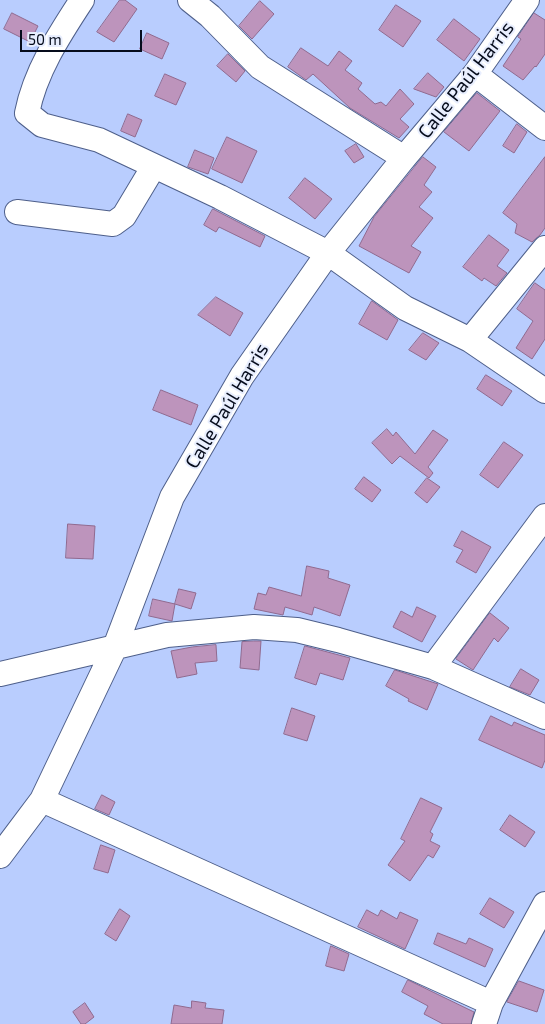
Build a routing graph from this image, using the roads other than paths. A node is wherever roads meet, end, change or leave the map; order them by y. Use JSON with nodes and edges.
{"nodes":[{"id":1,"x":82,"y":0,"type":"edge"},
{"id":2,"x":190,"y":0,"type":"edge"},
{"id":3,"x":527,"y":0,"type":"edge"},
{"id":4,"x":476,"y":74,"type":"junction"},
{"id":5,"x":545,"y":128,"type":"edge"},
{"id":6,"x":404,"y":158,"type":"junction"},
{"id":7,"x":154,"y":166,"type":"junction"},
{"id":8,"x":17,"y":212,"type":"dead end"},
{"id":9,"x":545,"y":248,"type":"edge"},
{"id":10,"x":328,"y":253,"type":"junction"},
{"id":11,"x":470,"y":340,"type":"junction"},
{"id":12,"x":545,"y":391,"type":"edge"},
{"id":13,"x":545,"y":516,"type":"edge"},
{"id":14,"x":115,"y":647,"type":"junction"},
{"id":15,"x":433,"y":667,"type":"junction"},
{"id":16,"x":0,"y":674,"type":"edge"},
{"id":17,"x":545,"y":717,"type":"edge"},
{"id":18,"x":42,"y":800,"type":"junction"},
{"id":19,"x":0,"y":856,"type":"edge"},
{"id":20,"x":545,"y":904,"type":"edge"},
{"id":21,"x":487,"y":1014,"type":"edge"}],
"edges":[{"from":1,"to":7,"type":"street"},
{"from":2,"to":6,"type":"street"},
{"from":3,"to":4,"type":"street","name":"Calle Paúl Harris"},
{"from":4,"to":5,"type":"street"},
{"from":4,"to":6,"type":"street","name":"Calle Paúl Harris"},
{"from":6,"to":10,"type":"street","name":"Calle Paúl Harris"},
{"from":7,"to":8,"type":"street"},
{"from":7,"to":10,"type":"street"},
{"from":9,"to":11,"type":"street"},
{"from":10,"to":11,"type":"street"},
{"from":10,"to":14,"type":"street","name":"Calle Paúl Harris"},
{"from":11,"to":12,"type":"street"},
{"from":13,"to":15,"type":"street"},
{"from":14,"to":15,"type":"street"},
{"from":14,"to":16,"type":"street"},
{"from":14,"to":18,"type":"street","name":"Calle Paúl Harris"},
{"from":15,"to":17,"type":"street"},
{"from":18,"to":19,"type":"street","name":"Calle Paúl Harris"},
{"from":18,"to":21,"type":"street"},
{"from":20,"to":21,"type":"street"}]}
